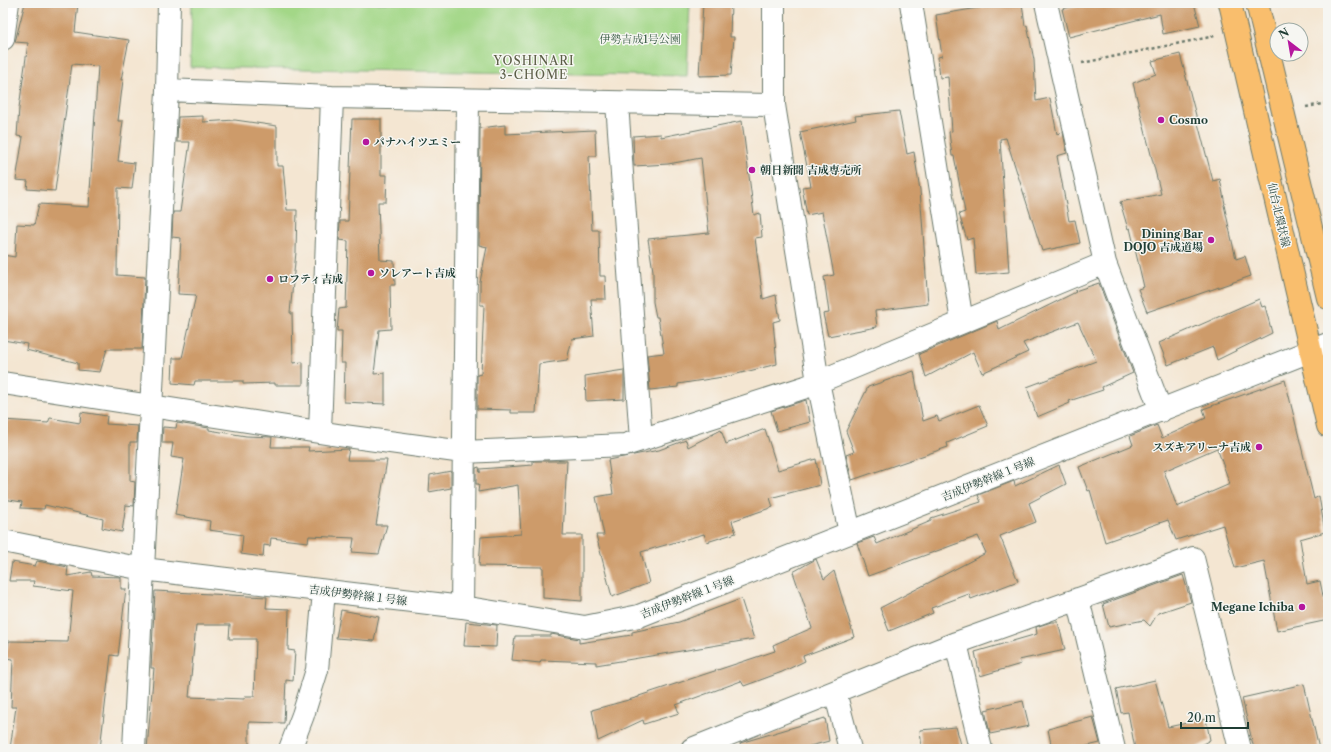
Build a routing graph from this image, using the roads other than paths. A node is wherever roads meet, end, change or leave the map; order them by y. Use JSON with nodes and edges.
{"nodes":[{"id":1,"x":8,"y":3,"type":"edge"},
{"id":2,"x":169,"y":3,"type":"edge"},
{"id":3,"x":774,"y":3,"type":"edge"},
{"id":4,"x":911,"y":3,"type":"edge"},
{"id":5,"x":1046,"y":3,"type":"edge"},
{"id":6,"x":1230,"y":3,"type":"edge"},
{"id":7,"x":1257,"y":3,"type":"edge"},
{"id":8,"x":3,"y":39,"type":"edge"},
{"id":9,"x":167,"y":90,"type":"junction"},
{"id":10,"x":332,"y":97,"type":"junction"},
{"id":11,"x":468,"y":100,"type":"junction"},
{"id":12,"x":617,"y":103,"type":"junction"},
{"id":13,"x":774,"y":105,"type":"junction"},
{"id":14,"x":1105,"y":263,"type":"junction"},
{"id":15,"x":1328,"y":298,"type":"edge"},
{"id":16,"x":962,"y":322,"type":"junction"},
{"id":17,"x":1319,"y":347,"type":"edge"},
{"id":18,"x":818,"y":382,"type":"junction"},
{"id":19,"x":3,"y":383,"type":"edge"},
{"id":20,"x":151,"y":406,"type":"junction"},
{"id":21,"x":1161,"y":410,"type":"junction"},
{"id":22,"x":1328,"y":426,"type":"edge"},
{"id":23,"x":320,"y":432,"type":"junction"},
{"id":24,"x":641,"y":440,"type":"junction"},
{"id":25,"x":464,"y":452,"type":"junction"},
{"id":26,"x":850,"y":533,"type":"junction"},
{"id":27,"x":3,"y":541,"type":"edge"},
{"id":28,"x":3,"y":549,"type":"edge"},
{"id":29,"x":143,"y":570,"type":"junction"},
{"id":30,"x":324,"y":591,"type":"junction"},
{"id":31,"x":1078,"y":599,"type":"junction"},
{"id":32,"x":462,"y":607,"type":"junction"},
{"id":33,"x":956,"y":643,"type":"junction"},
{"id":34,"x":834,"y":692,"type":"junction"},
{"id":35,"x":723,"y":743,"type":"edge"},
{"id":36,"x":134,"y":749,"type":"edge"},
{"id":37,"x":290,"y":749,"type":"edge"},
{"id":38,"x":692,"y":749,"type":"edge"},
{"id":39,"x":850,"y":749,"type":"edge"},
{"id":40,"x":981,"y":749,"type":"edge"},
{"id":41,"x":1114,"y":749,"type":"edge"},
{"id":42,"x":1240,"y":749,"type":"edge"}],
"edges":[{"from":1,"to":8,"type":"street"},
{"from":2,"to":9,"type":"street"},
{"from":3,"to":13,"type":"street"},
{"from":4,"to":16,"type":"street"},
{"from":5,"to":14,"type":"street"},
{"from":6,"to":17,"type":"main road","name":"仙台北環状線"},
{"from":7,"to":15,"type":"main road"},
{"from":9,"to":10,"type":"street"},
{"from":9,"to":20,"type":"street"},
{"from":10,"to":11,"type":"street"},
{"from":10,"to":23,"type":"street"},
{"from":11,"to":12,"type":"street"},
{"from":11,"to":25,"type":"street"},
{"from":12,"to":13,"type":"street"},
{"from":12,"to":24,"type":"street"},
{"from":13,"to":18,"type":"street"},
{"from":14,"to":16,"type":"street"},
{"from":14,"to":21,"type":"street"},
{"from":16,"to":18,"type":"street"},
{"from":17,"to":21,"type":"street","name":"吉成伊勢幹線１号線"},
{"from":17,"to":22,"type":"main road","name":"仙台北環状線"},
{"from":18,"to":24,"type":"street"},
{"from":18,"to":26,"type":"street"},
{"from":19,"to":20,"type":"street"},
{"from":20,"to":23,"type":"street"},
{"from":20,"to":29,"type":"street"},
{"from":21,"to":26,"type":"street","name":"吉成伊勢幹線１号線"},
{"from":23,"to":25,"type":"street"},
{"from":24,"to":25,"type":"street"},
{"from":25,"to":32,"type":"street"},
{"from":26,"to":32,"type":"street","name":"吉成伊勢幹線１号線"},
{"from":27,"to":28,"type":"street"},
{"from":27,"to":29,"type":"street","name":"吉成伊勢幹線１号線"},
{"from":29,"to":30,"type":"street","name":"吉成伊勢幹線１号線"},
{"from":29,"to":36,"type":"street"},
{"from":30,"to":32,"type":"street","name":"吉成伊勢幹線１号線"},
{"from":30,"to":37,"type":"street"},
{"from":31,"to":33,"type":"street"},
{"from":31,"to":41,"type":"street"},
{"from":31,"to":42,"type":"street"},
{"from":33,"to":34,"type":"street"},
{"from":33,"to":40,"type":"street"},
{"from":34,"to":35,"type":"street"},
{"from":34,"to":39,"type":"street"},
{"from":35,"to":38,"type":"street"}]}
